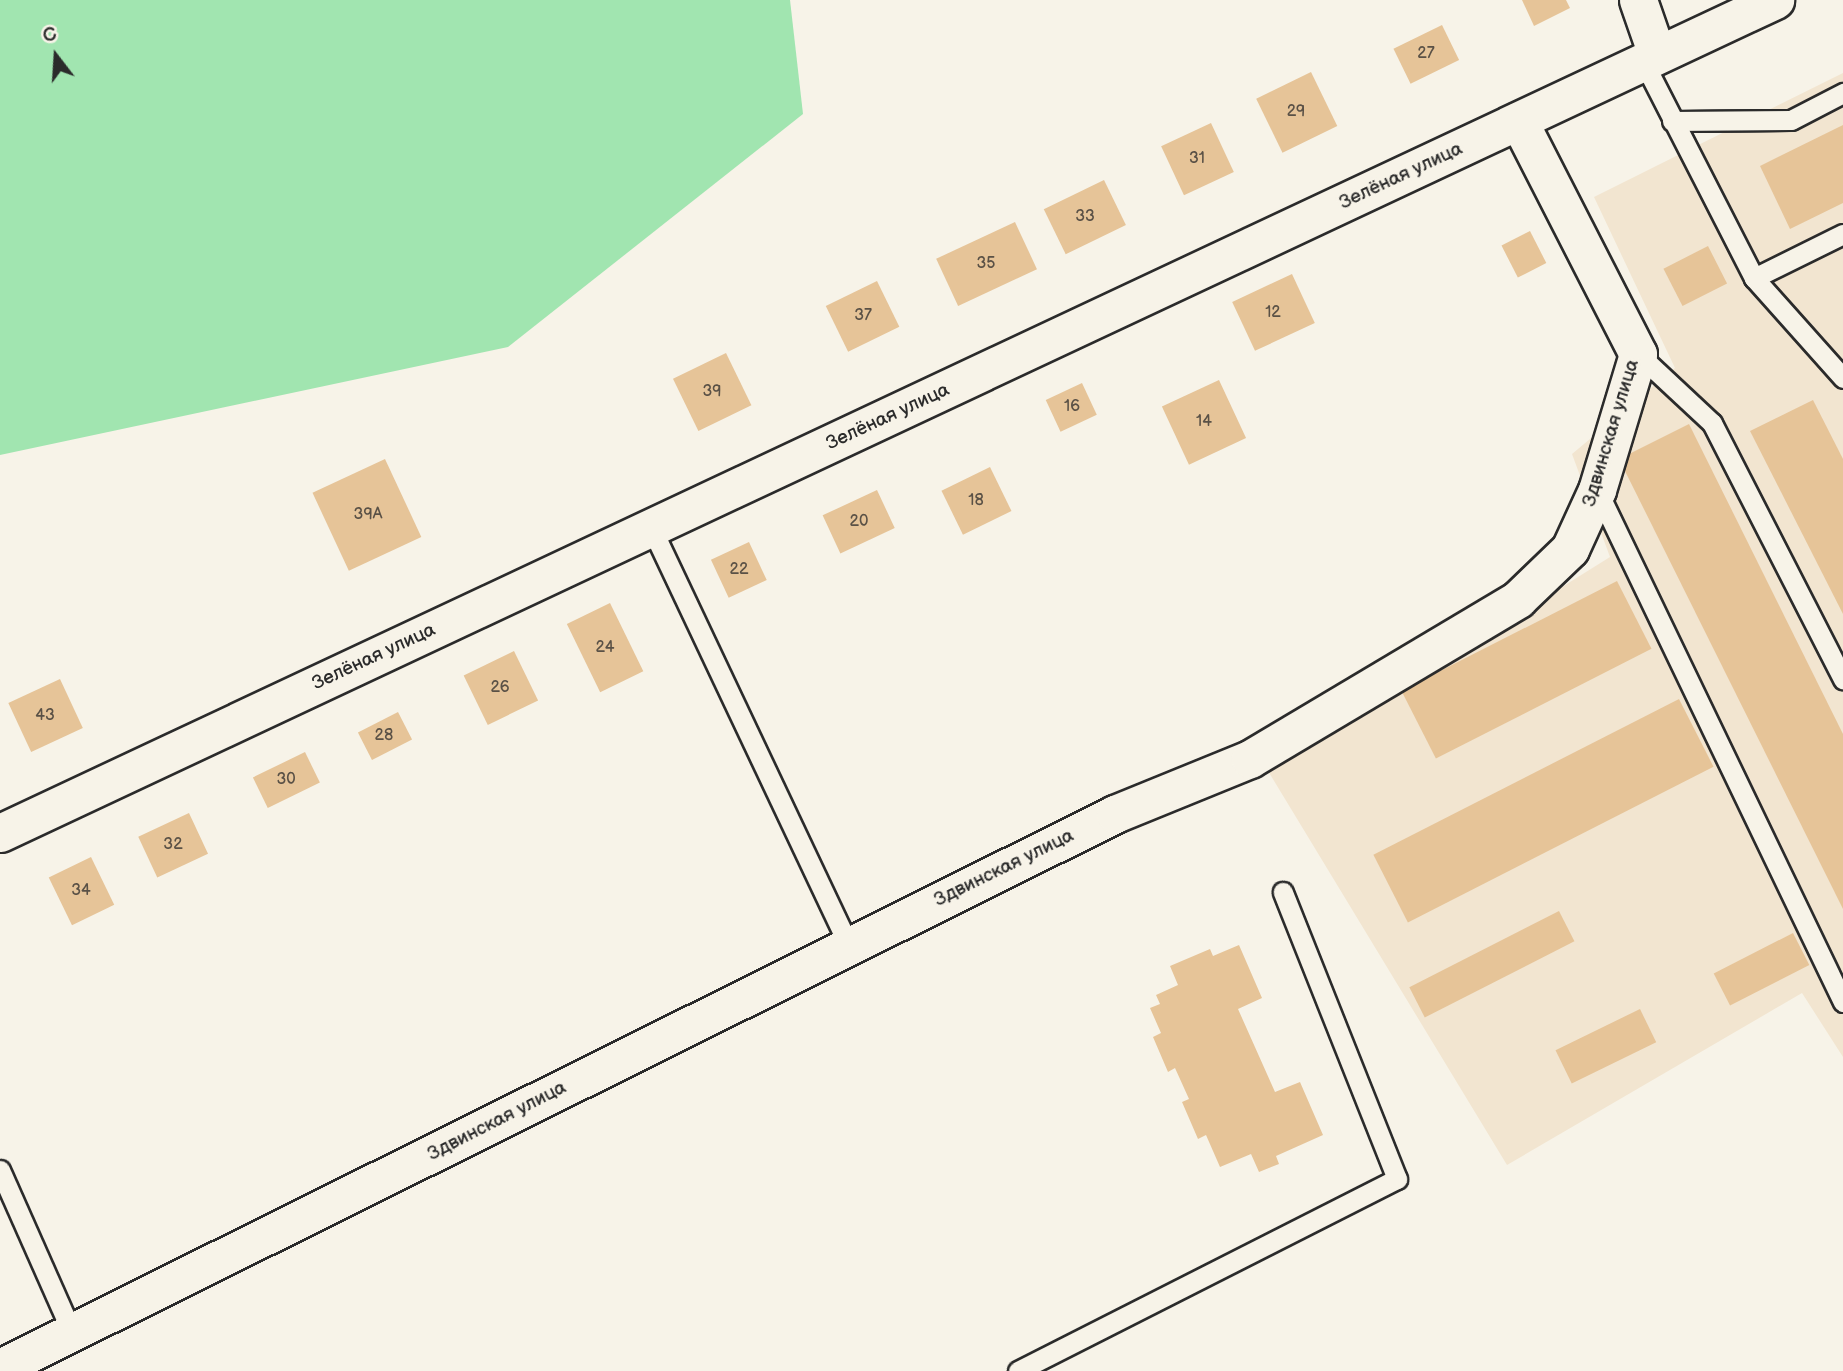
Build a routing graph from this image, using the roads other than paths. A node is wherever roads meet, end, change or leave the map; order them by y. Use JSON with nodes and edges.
{"nodes":[{"id":1,"x":1638,"y":0,"type":"edge"},
{"id":2,"x":1775,"y":0,"type":"edge"},
{"id":3,"x":1650,"y":58,"type":"junction"},
{"id":4,"x":1843,"y":93,"type":"edge"},
{"id":5,"x":1519,"y":121,"type":"junction"},
{"id":6,"x":1672,"y":121,"type":"junction"},
{"id":7,"x":1843,"y":234,"type":"edge"},
{"id":8,"x":1754,"y":278,"type":"junction"},
{"id":9,"x":1638,"y":354,"type":"junction"},
{"id":10,"x":1843,"y":378,"type":"edge"},
{"id":11,"x":1597,"y":490,"type":"junction"},
{"id":12,"x":651,"y":527,"type":"junction"},
{"id":13,"x":1843,"y":679,"type":"edge"},
{"id":14,"x":0,"y":833,"type":"edge"},
{"id":15,"x":1283,"y":892,"type":"dead end"},
{"id":16,"x":848,"y":944,"type":"junction"},
{"id":17,"x":1843,"y":1002,"type":"edge"},
{"id":18,"x":0,"y":1170,"type":"edge"},
{"id":19,"x":73,"y":1335,"type":"junction"},
{"id":20,"x":0,"y":1368,"type":"edge"},
{"id":21,"x":1018,"y":1371,"type":"edge"}],
"edges":[{"from":1,"to":3,"type":"street"},
{"from":2,"to":3,"type":"street","name":"Зелёная улица"},
{"from":3,"to":5,"type":"street","name":"Зелёная улица"},
{"from":3,"to":6,"type":"lane"},
{"from":4,"to":6,"type":"lane"},
{"from":5,"to":9,"type":"street","name":"Здвинская улица"},
{"from":5,"to":12,"type":"street","name":"Зелёная улица"},
{"from":6,"to":8,"type":"lane"},
{"from":7,"to":8,"type":"lane"},
{"from":8,"to":10,"type":"lane"},
{"from":9,"to":11,"type":"street","name":"Здвинская улица"},
{"from":9,"to":13,"type":"lane"},
{"from":11,"to":16,"type":"street","name":"Здвинская улица"},
{"from":11,"to":17,"type":"lane"},
{"from":12,"to":14,"type":"street","name":"Зелёная улица"},
{"from":12,"to":16,"type":"lane"},
{"from":15,"to":21,"type":"lane"},
{"from":16,"to":19,"type":"street","name":"Здвинская улица"},
{"from":18,"to":19,"type":"lane"},
{"from":19,"to":20,"type":"street","name":"Здвинская улица"}]}
